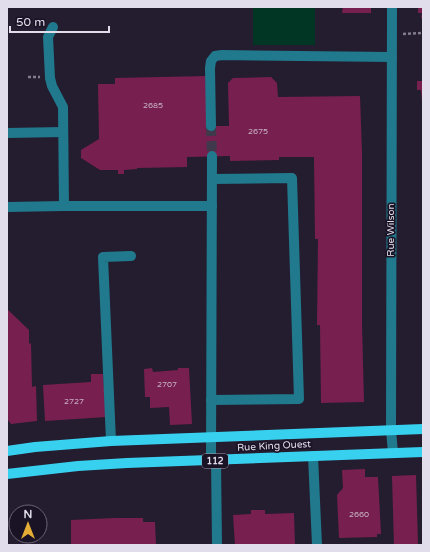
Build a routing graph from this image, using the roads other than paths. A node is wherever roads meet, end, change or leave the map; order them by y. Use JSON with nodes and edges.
{"nodes":[{"id":1,"x":392,"y":7,"type":"edge"},
{"id":2,"x":53,"y":27,"type":"dead end"},
{"id":3,"x":392,"y":57,"type":"junction"},
{"id":4,"x":211,"y":126,"type":"tunnel mouth"},
{"id":5,"x":63,"y":132,"type":"junction"},
{"id":6,"x":7,"y":133,"type":"edge"},
{"id":7,"x":212,"y":156,"type":"tunnel mouth"},
{"id":8,"x":212,"y":179,"type":"junction"},
{"id":9,"x":64,"y":206,"type":"junction"},
{"id":10,"x":212,"y":206,"type":"junction"},
{"id":11,"x":7,"y":207,"type":"edge"},
{"id":12,"x":130,"y":256,"type":"dead end"},
{"id":13,"x":211,"y":400,"type":"junction"},
{"id":14,"x":423,"y":429,"type":"edge"},
{"id":15,"x":391,"y":430,"type":"junction"},
{"id":16,"x":210,"y":438,"type":"junction"},
{"id":17,"x":111,"y":441,"type":"junction"},
{"id":18,"x":7,"y":451,"type":"edge"},
{"id":19,"x":423,"y":452,"type":"edge"},
{"id":20,"x":393,"y":453,"type":"junction"},
{"id":21,"x":313,"y":456,"type":"junction"},
{"id":22,"x":214,"y":461,"type":"junction"},
{"id":23,"x":7,"y":474,"type":"edge"},
{"id":24,"x":217,"y":545,"type":"edge"},
{"id":25,"x":317,"y":545,"type":"edge"}],
"edges":[{"from":1,"to":3,"type":"street","name":"Rue Wilson"},
{"from":2,"to":5,"type":"street"},
{"from":3,"to":4,"type":"street"},
{"from":3,"to":15,"type":"street","name":"Rue Wilson"},
{"from":5,"to":6,"type":"street"},
{"from":5,"to":9,"type":"street"},
{"from":7,"to":8,"type":"street"},
{"from":8,"to":10,"type":"street"},
{"from":8,"to":13,"type":"street"},
{"from":9,"to":10,"type":"street"},
{"from":9,"to":11,"type":"street"},
{"from":10,"to":13,"type":"street"},
{"from":12,"to":17,"type":"street"},
{"from":13,"to":16,"type":"street"},
{"from":14,"to":15,"type":"main road","name":"Rue King Ouest"},
{"from":15,"to":16,"type":"main road","name":"Rue King Ouest"},
{"from":15,"to":20,"type":"street","name":"Rue Wilson"},
{"from":16,"to":17,"type":"main road","name":"Rue King Ouest"},
{"from":16,"to":22,"type":"street"},
{"from":17,"to":18,"type":"main road","name":"Rue King Ouest"},
{"from":19,"to":20,"type":"main road","name":"Rue King Ouest","number":"112"},
{"from":20,"to":21,"type":"main road","name":"Rue King Ouest","number":"112"},
{"from":21,"to":22,"type":"main road","name":"Rue King Ouest","number":"112"},
{"from":21,"to":25,"type":"street"},
{"from":22,"to":23,"type":"main road","name":"Rue King Ouest","number":"112"},
{"from":22,"to":24,"type":"street"}]}
